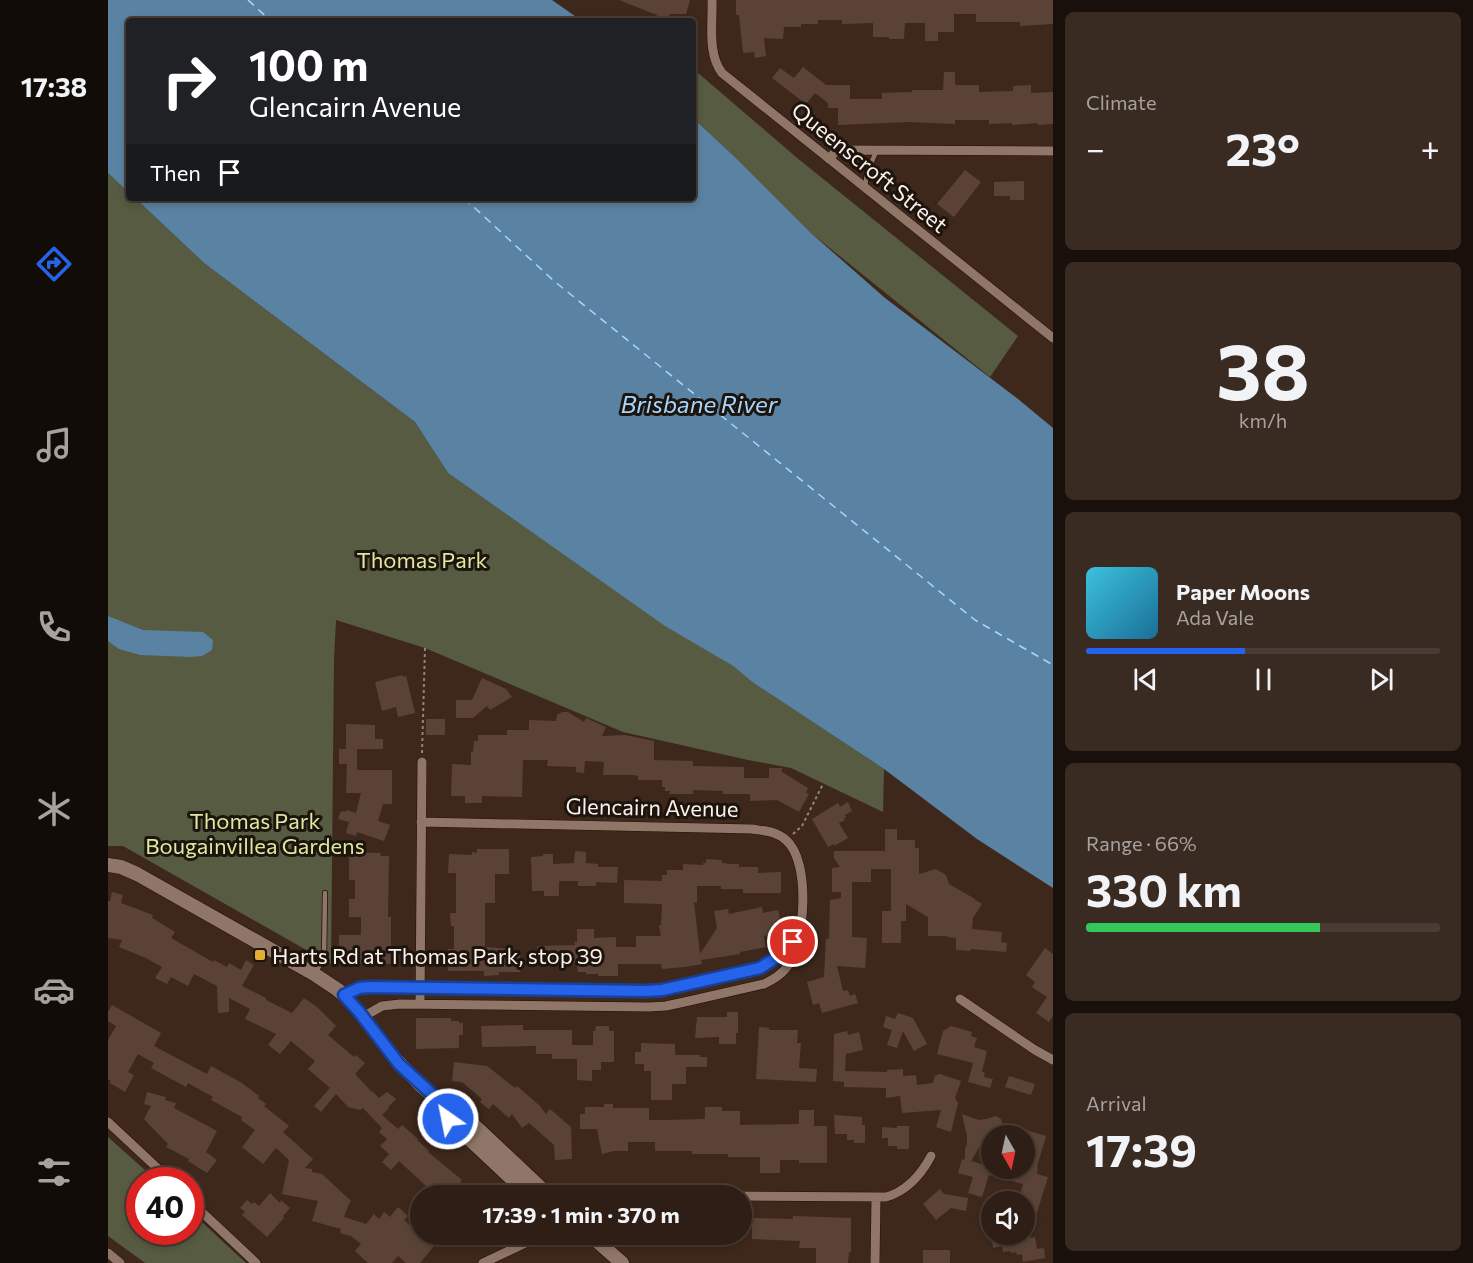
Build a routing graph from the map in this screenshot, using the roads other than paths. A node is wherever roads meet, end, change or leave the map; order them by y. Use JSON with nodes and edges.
{"nodes":[{"id":1,"x":712,"y":0,"type":"edge"},
{"id":2,"x":877,"y":150,"type":"junction"},
{"id":3,"x":1053,"y":151,"type":"edge"},
{"id":4,"x":828,"y":159,"type":"junction"},
{"id":5,"x":865,"y":188,"type":"junction"},
{"id":6,"x":1053,"y":338,"type":"edge"},
{"id":7,"x":422,"y":762,"type":"dead end"},
{"id":8,"x":421,"y":822,"type":"junction"},
{"id":9,"x":108,"y":865,"type":"edge"},
{"id":10,"x":325,"y":893,"type":"dead end"},
{"id":11,"x":801,"y":928,"type":"junction"},
{"id":12,"x":314,"y":974,"type":"junction"},
{"id":13,"x":420,"y":987,"type":"junction"},
{"id":14,"x":344,"y":995,"type":"junction"},
{"id":15,"x":960,"y":999,"type":"dead end"},
{"id":16,"x":420,"y":1004,"type":"junction"},
{"id":17,"x":363,"y":1017,"type":"junction"},
{"id":18,"x":1053,"y":1060,"type":"edge"},
{"id":19,"x":446,"y":1107,"type":"junction"},
{"id":20,"x":108,"y":1122,"type":"edge"},
{"id":21,"x":931,"y":1156,"type":"dead end"},
{"id":22,"x":156,"y":1167,"type":"edge"},
{"id":23,"x":520,"y":1185,"type":"edge"},
{"id":24,"x":538,"y":1185,"type":"edge"},
{"id":25,"x":752,"y":1196,"type":"edge"},
{"id":26,"x":876,"y":1198,"type":"junction"},
{"id":27,"x":204,"y":1214,"type":"edge"},
{"id":28,"x":521,"y":1245,"type":"edge"},
{"id":29,"x":602,"y":1245,"type":"edge"},
{"id":30,"x":108,"y":1253,"type":"edge"},
{"id":31,"x":120,"y":1263,"type":"edge"},
{"id":32,"x":256,"y":1263,"type":"edge"},
{"id":33,"x":483,"y":1263,"type":"edge"},
{"id":34,"x":622,"y":1263,"type":"edge"},
{"id":35,"x":875,"y":1263,"type":"edge"}],
"edges":[{"from":1,"to":4,"type":"street","name":"Queenscroft Street"},
{"from":2,"to":3,"type":"street"},
{"from":2,"to":4,"type":"street"},
{"from":2,"to":5,"type":"lane"},
{"from":4,"to":5,"type":"street","name":"Queenscroft Street"},
{"from":5,"to":6,"type":"street","name":"Queenscroft Street"},
{"from":7,"to":8,"type":"street"},
{"from":8,"to":11,"type":"street","name":"Glencairn Avenue"},
{"from":8,"to":13,"type":"street"},
{"from":9,"to":12,"type":"street"},
{"from":10,"to":12,"type":"lane"},
{"from":11,"to":13,"type":"street"},
{"from":11,"to":16,"type":"street","name":"Glencairn Avenue"},
{"from":12,"to":14,"type":"street"},
{"from":13,"to":14,"type":"street"},
{"from":13,"to":16,"type":"street"},
{"from":14,"to":17,"type":"street"},
{"from":15,"to":18,"type":"street"},
{"from":16,"to":17,"type":"street","name":"Glencairn Avenue"},
{"from":17,"to":19,"type":"street"},
{"from":19,"to":23,"type":"street"},
{"from":19,"to":24,"type":"street"},
{"from":20,"to":22,"type":"street"},
{"from":21,"to":26,"type":"street"},
{"from":25,"to":26,"type":"street"},
{"from":26,"to":35,"type":"street"},
{"from":27,"to":32,"type":"street"},
{"from":28,"to":33,"type":"street"},
{"from":29,"to":34,"type":"street"},
{"from":30,"to":31,"type":"street"}]}
